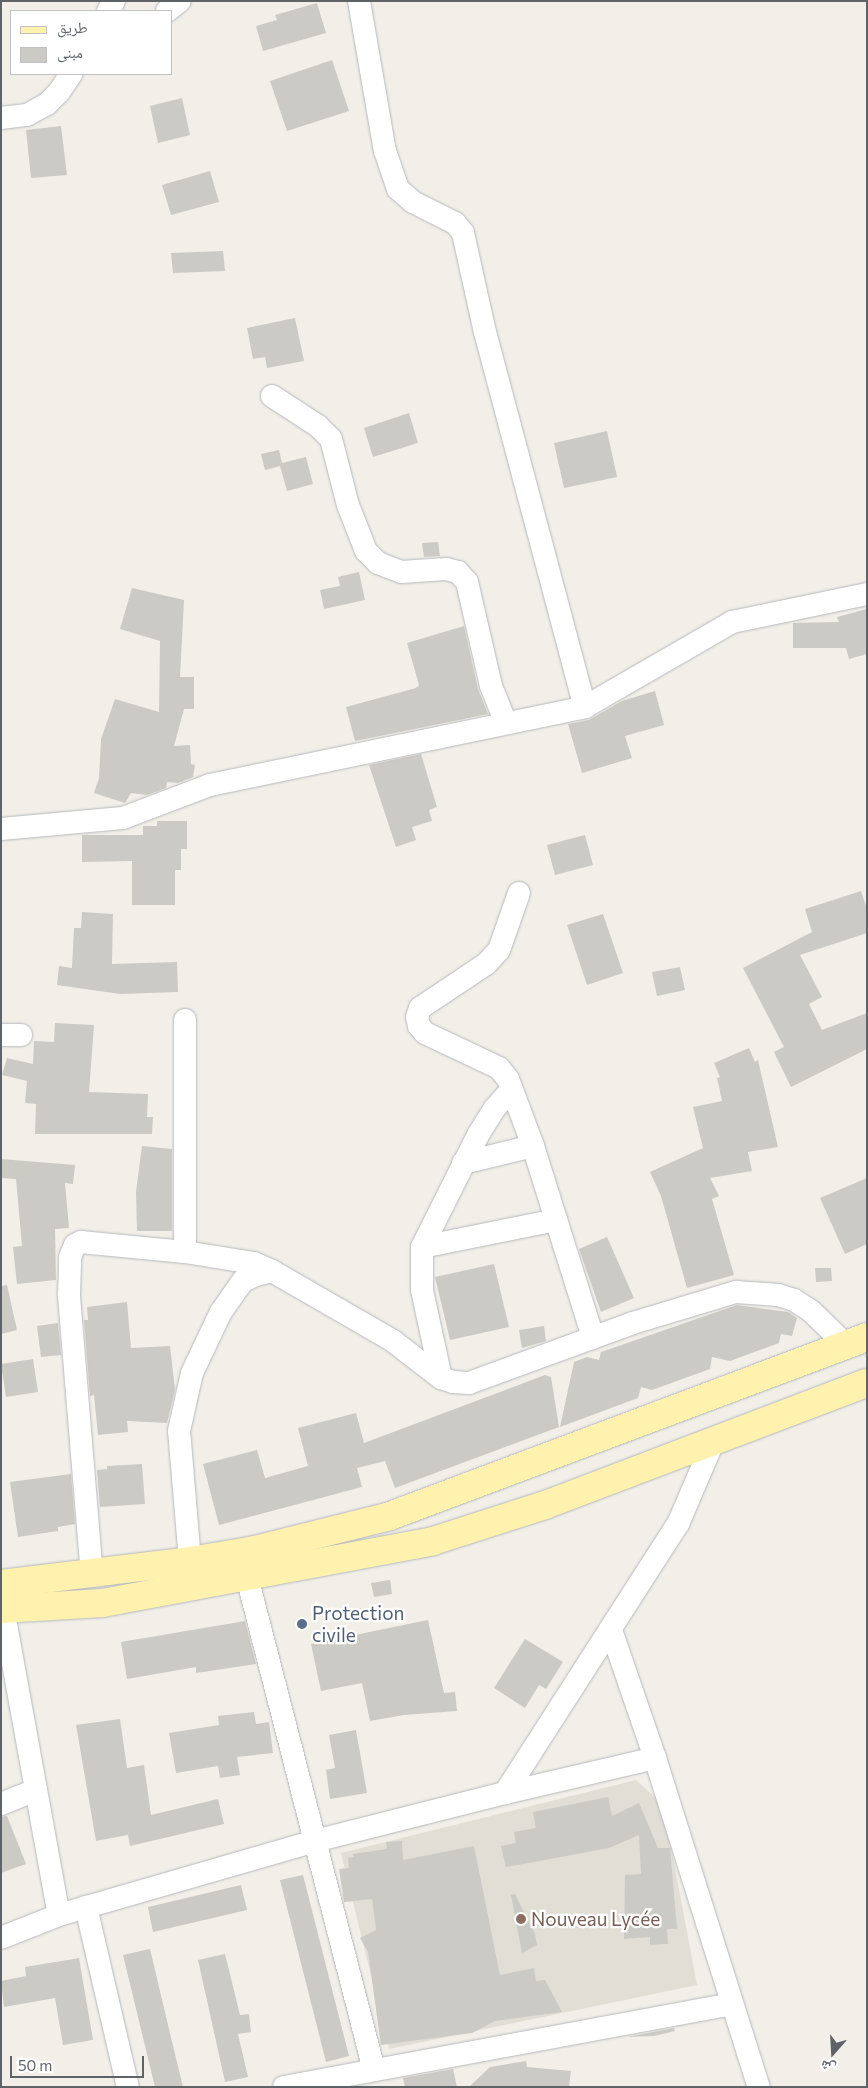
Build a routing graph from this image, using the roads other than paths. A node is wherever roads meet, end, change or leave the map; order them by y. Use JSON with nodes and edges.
{"nodes":[{"id":1,"x":180,"y":1,"type":"edge"},
{"id":2,"x":359,"y":1,"type":"edge"},
{"id":3,"x":168,"y":10,"type":"edge"},
{"id":4,"x":69,"y":75,"type":"edge"},
{"id":5,"x":1,"y":118,"type":"edge"},
{"id":6,"x":272,"y":396,"type":"dead end"},
{"id":7,"x":867,"y":594,"type":"edge"},
{"id":8,"x":585,"y":707,"type":"junction"},
{"id":9,"x":506,"y":723,"type":"junction"},
{"id":10,"x":1,"y":829,"type":"edge"},
{"id":11,"x":519,"y":893,"type":"dead end"},
{"id":12,"x":185,"y":1020,"type":"dead end"},
{"id":13,"x":512,"y":1089,"type":"junction"},
{"id":14,"x":533,"y":1146,"type":"junction"},
{"id":15,"x":463,"y":1164,"type":"junction"},
{"id":16,"x":556,"y":1220,"type":"junction"},
{"id":17,"x":422,"y":1248,"type":"junction"},
{"id":18,"x":185,"y":1252,"type":"junction"},
{"id":19,"x":272,"y":1272,"type":"junction"},
{"id":20,"x":593,"y":1338,"type":"junction"},
{"id":21,"x":856,"y":1341,"type":"edge"},
{"id":22,"x":441,"y":1378,"type":"junction"},
{"id":23,"x":867,"y":1383,"type":"edge"},
{"id":24,"x":714,"y":1440,"type":"junction"},
{"id":25,"x":190,"y":1562,"type":"junction"},
{"id":26,"x":92,"y":1576,"type":"junction"},
{"id":27,"x":247,"y":1577,"type":"junction"},
{"id":28,"x":2,"y":1600,"type":"edge"},
{"id":29,"x":610,"y":1630,"type":"junction"},
{"id":30,"x":655,"y":1758,"type":"junction"},
{"id":31,"x":36,"y":1790,"type":"junction"},
{"id":32,"x":505,"y":1793,"type":"junction"},
{"id":33,"x":1,"y":1804,"type":"edge"},
{"id":34,"x":315,"y":1841,"type":"junction"},
{"id":35,"x":86,"y":1907,"type":"junction"},
{"id":36,"x":59,"y":1915,"type":"junction"},
{"id":37,"x":1,"y":1938,"type":"edge"},
{"id":38,"x":731,"y":2004,"type":"junction"},
{"id":39,"x":374,"y":2070,"type":"junction"},
{"id":40,"x":128,"y":2087,"type":"edge"},
{"id":41,"x":284,"y":2087,"type":"edge"},
{"id":42,"x":759,"y":2087,"type":"edge"}],
"edges":[{"from":1,"to":3,"type":"street"},
{"from":2,"to":8,"type":"street"},
{"from":4,"to":5,"type":"street"},
{"from":6,"to":9,"type":"street"},
{"from":7,"to":8,"type":"street"},
{"from":8,"to":9,"type":"street"},
{"from":9,"to":10,"type":"street"},
{"from":11,"to":13,"type":"street"},
{"from":12,"to":18,"type":"street"},
{"from":13,"to":14,"type":"street"},
{"from":13,"to":15,"type":"street"},
{"from":14,"to":15,"type":"street"},
{"from":14,"to":16,"type":"street"},
{"from":15,"to":17,"type":"street"},
{"from":16,"to":17,"type":"street"},
{"from":16,"to":20,"type":"street"},
{"from":17,"to":22,"type":"street"},
{"from":18,"to":19,"type":"street"},
{"from":18,"to":26,"type":"street"},
{"from":19,"to":22,"type":"street"},
{"from":19,"to":25,"type":"street"},
{"from":20,"to":21,"type":"street"},
{"from":20,"to":22,"type":"street"},
{"from":21,"to":25,"type":"main road"},
{"from":23,"to":24,"type":"main road"},
{"from":24,"to":27,"type":"main road"},
{"from":24,"to":29,"type":"street"},
{"from":25,"to":26,"type":"main road"},
{"from":26,"to":28,"type":"main road"},
{"from":27,"to":28,"type":"main road"},
{"from":27,"to":34,"type":"street"},
{"from":28,"to":31,"type":"street"},
{"from":29,"to":30,"type":"street"},
{"from":29,"to":32,"type":"street"},
{"from":30,"to":32,"type":"street"},
{"from":30,"to":38,"type":"street"},
{"from":31,"to":33,"type":"street"},
{"from":31,"to":36,"type":"street"},
{"from":32,"to":34,"type":"street"},
{"from":34,"to":35,"type":"street"},
{"from":34,"to":39,"type":"street"},
{"from":35,"to":36,"type":"street"},
{"from":35,"to":40,"type":"street"},
{"from":36,"to":37,"type":"street"},
{"from":38,"to":39,"type":"street"},
{"from":38,"to":42,"type":"street"},
{"from":39,"to":41,"type":"street"}]}
